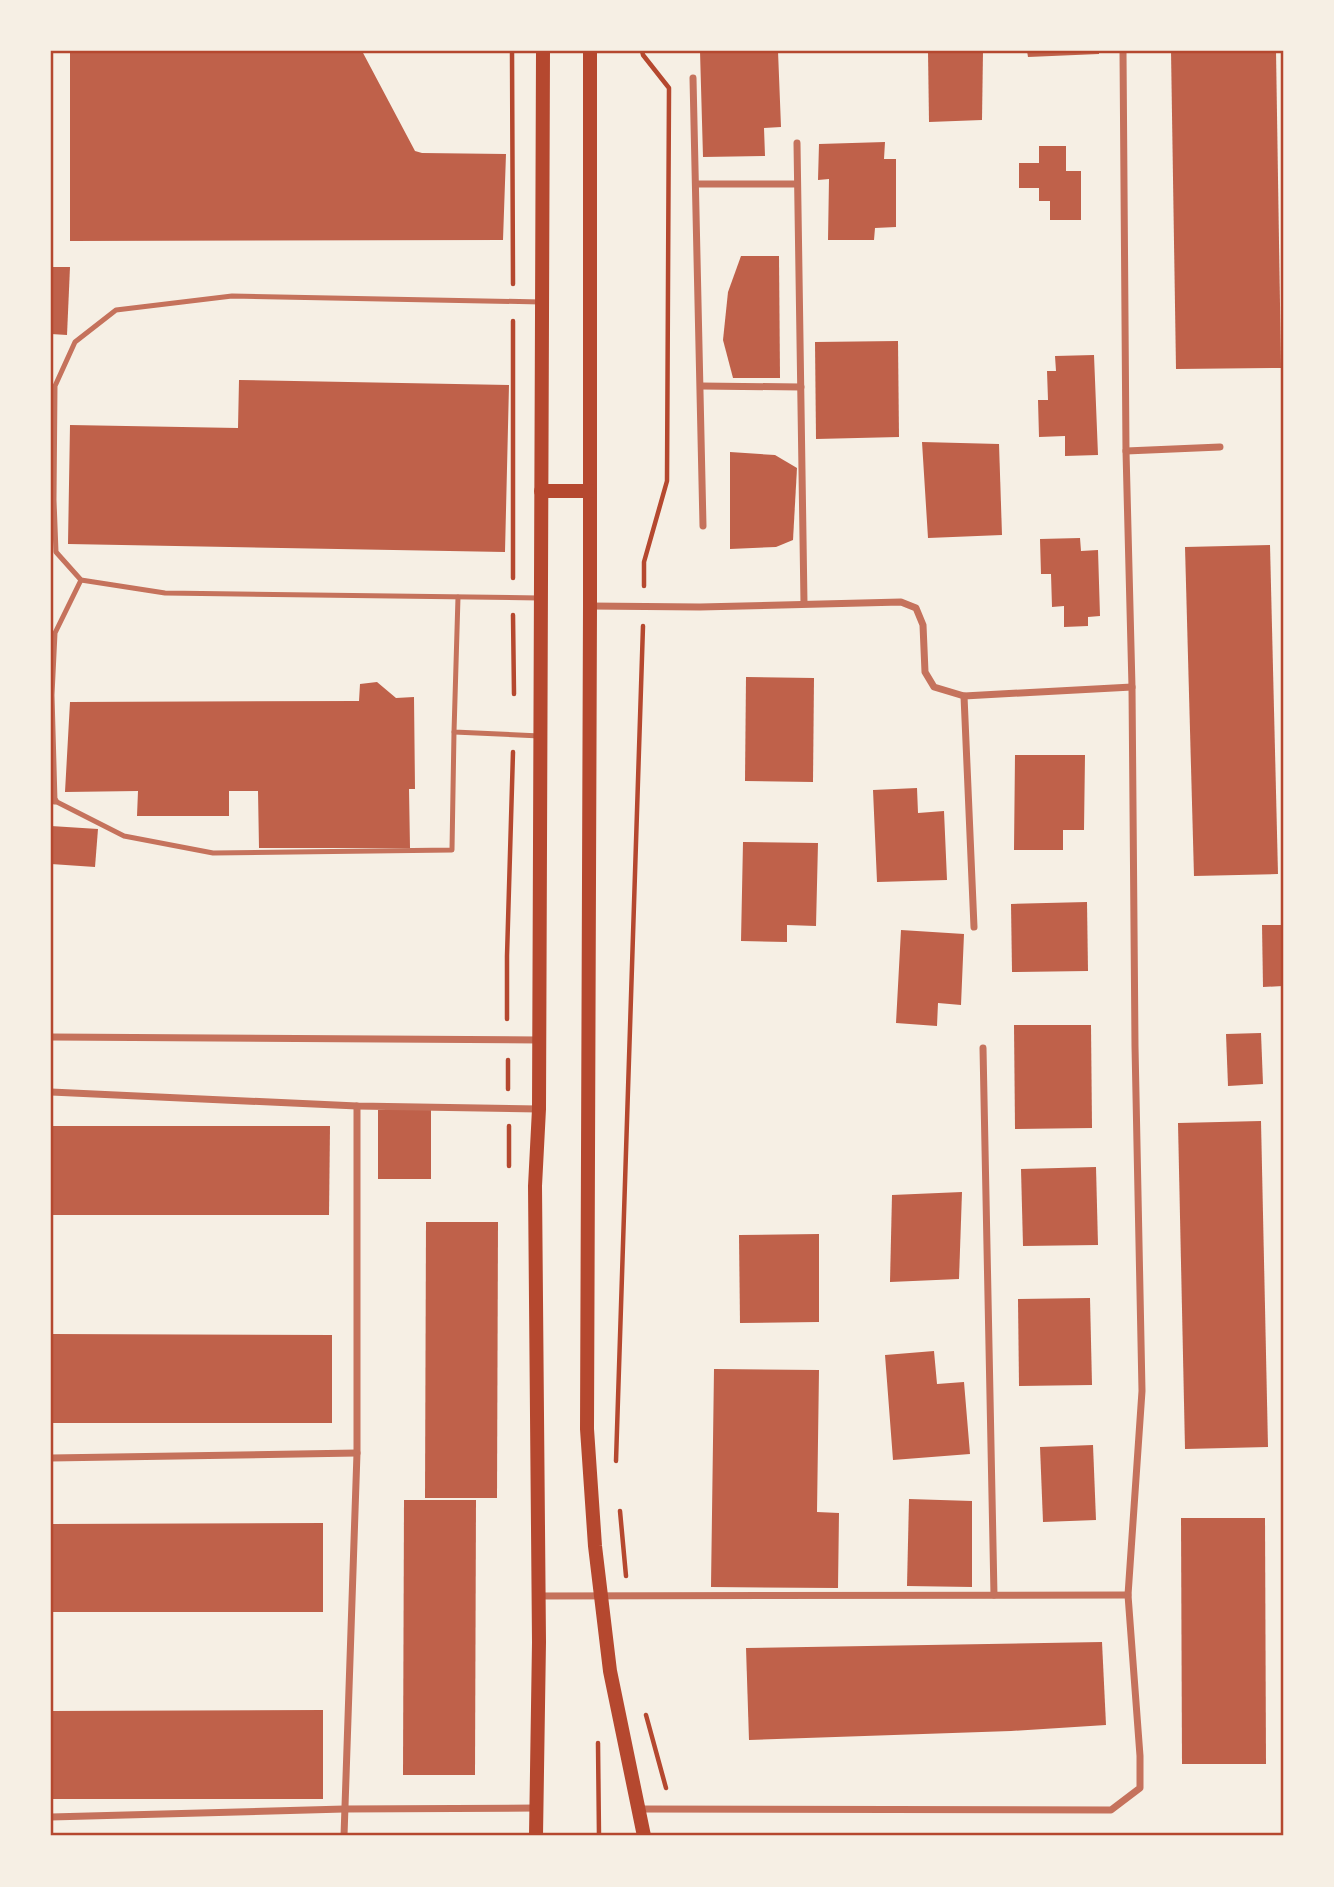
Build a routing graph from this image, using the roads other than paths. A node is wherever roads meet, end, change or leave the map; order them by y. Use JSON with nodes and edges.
{"nodes":[{"id":1,"x":542,"y":51,"type":"edge"},
{"id":2,"x":590,"y":51,"type":"edge"},
{"id":3,"x":1123,"y":51,"type":"edge"},
{"id":4,"x":693,"y":78,"type":"dead end"},
{"id":5,"x":797,"y":143,"type":"dead end"},
{"id":6,"x":696,"y":184,"type":"junction"},
{"id":7,"x":797,"y":184,"type":"junction"},
{"id":8,"x":541,"y":302,"type":"junction"},
{"id":9,"x":701,"y":386,"type":"junction"},
{"id":10,"x":800,"y":387,"type":"junction"},
{"id":11,"x":1220,"y":447,"type":"dead end"},
{"id":12,"x":1126,"y":451,"type":"junction"},
{"id":13,"x":541,"y":491,"type":"junction"},
{"id":14,"x":590,"y":491,"type":"junction"},
{"id":15,"x":703,"y":526,"type":"dead end"},
{"id":16,"x":81,"y":580,"type":"junction"},
{"id":17,"x":458,"y":597,"type":"junction"},
{"id":18,"x":540,"y":598,"type":"junction"},
{"id":19,"x":804,"y":603,"type":"junction"},
{"id":20,"x":590,"y":606,"type":"junction"},
{"id":21,"x":1132,"y":687,"type":"junction"},
{"id":22,"x":964,"y":696,"type":"junction"},
{"id":23,"x":454,"y":732,"type":"junction"},
{"id":24,"x":540,"y":736,"type":"junction"},
{"id":25,"x":53,"y":800,"type":"edge"},
{"id":26,"x":974,"y":927,"type":"dead end"},
{"id":27,"x":51,"y":1037,"type":"edge"},
{"id":28,"x":539,"y":1040,"type":"junction"},
{"id":29,"x":983,"y":1048,"type":"dead end"},
{"id":30,"x":51,"y":1092,"type":"edge"},
{"id":31,"x":357,"y":1106,"type":"junction"},
{"id":32,"x":539,"y":1109,"type":"junction"},
{"id":33,"x":357,"y":1453,"type":"junction"},
{"id":34,"x":51,"y":1458,"type":"edge"},
{"id":35,"x":994,"y":1595,"type":"junction"},
{"id":36,"x":1128,"y":1595,"type":"junction"},
{"id":37,"x":538,"y":1596,"type":"junction"},
{"id":38,"x":601,"y":1597,"type":"junction"},
{"id":39,"x":536,"y":1808,"type":"junction"},
{"id":40,"x":344,"y":1809,"type":"junction"},
{"id":41,"x":638,"y":1809,"type":"junction"},
{"id":42,"x":51,"y":1817,"type":"edge"},
{"id":43,"x":344,"y":1836,"type":"edge"},
{"id":44,"x":536,"y":1836,"type":"edge"},
{"id":45,"x":644,"y":1836,"type":"edge"}],
"edges":[{"from":1,"to":8,"type":"main road"},
{"from":2,"to":14,"type":"main road"},
{"from":3,"to":12,"type":"street"},
{"from":4,"to":6,"type":"street"},
{"from":5,"to":7,"type":"street"},
{"from":6,"to":7,"type":"street"},
{"from":6,"to":9,"type":"street"},
{"from":7,"to":10,"type":"street"},
{"from":8,"to":13,"type":"main road"},
{"from":8,"to":16,"type":"lane"},
{"from":9,"to":10,"type":"street"},
{"from":9,"to":15,"type":"street"},
{"from":10,"to":19,"type":"street"},
{"from":11,"to":12,"type":"street"},
{"from":12,"to":21,"type":"street"},
{"from":13,"to":14,"type":"main road"},
{"from":13,"to":18,"type":"main road"},
{"from":14,"to":20,"type":"main road"},
{"from":16,"to":17,"type":"lane"},
{"from":16,"to":25,"type":"lane"},
{"from":17,"to":18,"type":"lane"},
{"from":17,"to":23,"type":"lane"},
{"from":18,"to":24,"type":"main road"},
{"from":19,"to":20,"type":"street"},
{"from":19,"to":22,"type":"street"},
{"from":20,"to":38,"type":"main road"},
{"from":21,"to":22,"type":"street"},
{"from":21,"to":36,"type":"street"},
{"from":22,"to":26,"type":"street"},
{"from":23,"to":24,"type":"lane"},
{"from":23,"to":25,"type":"lane"},
{"from":24,"to":28,"type":"main road"},
{"from":27,"to":28,"type":"street"},
{"from":28,"to":32,"type":"main road"},
{"from":29,"to":35,"type":"street"},
{"from":30,"to":31,"type":"street"},
{"from":31,"to":32,"type":"street"},
{"from":31,"to":33,"type":"street"},
{"from":32,"to":37,"type":"main road"},
{"from":33,"to":34,"type":"street"},
{"from":33,"to":40,"type":"street"},
{"from":35,"to":36,"type":"street"},
{"from":35,"to":38,"type":"street"},
{"from":36,"to":41,"type":"street"},
{"from":37,"to":38,"type":"street"},
{"from":37,"to":39,"type":"main road"},
{"from":38,"to":41,"type":"main road"},
{"from":39,"to":40,"type":"street"},
{"from":39,"to":44,"type":"main road"},
{"from":40,"to":42,"type":"street"},
{"from":40,"to":43,"type":"street"},
{"from":41,"to":45,"type":"main road"}]}
